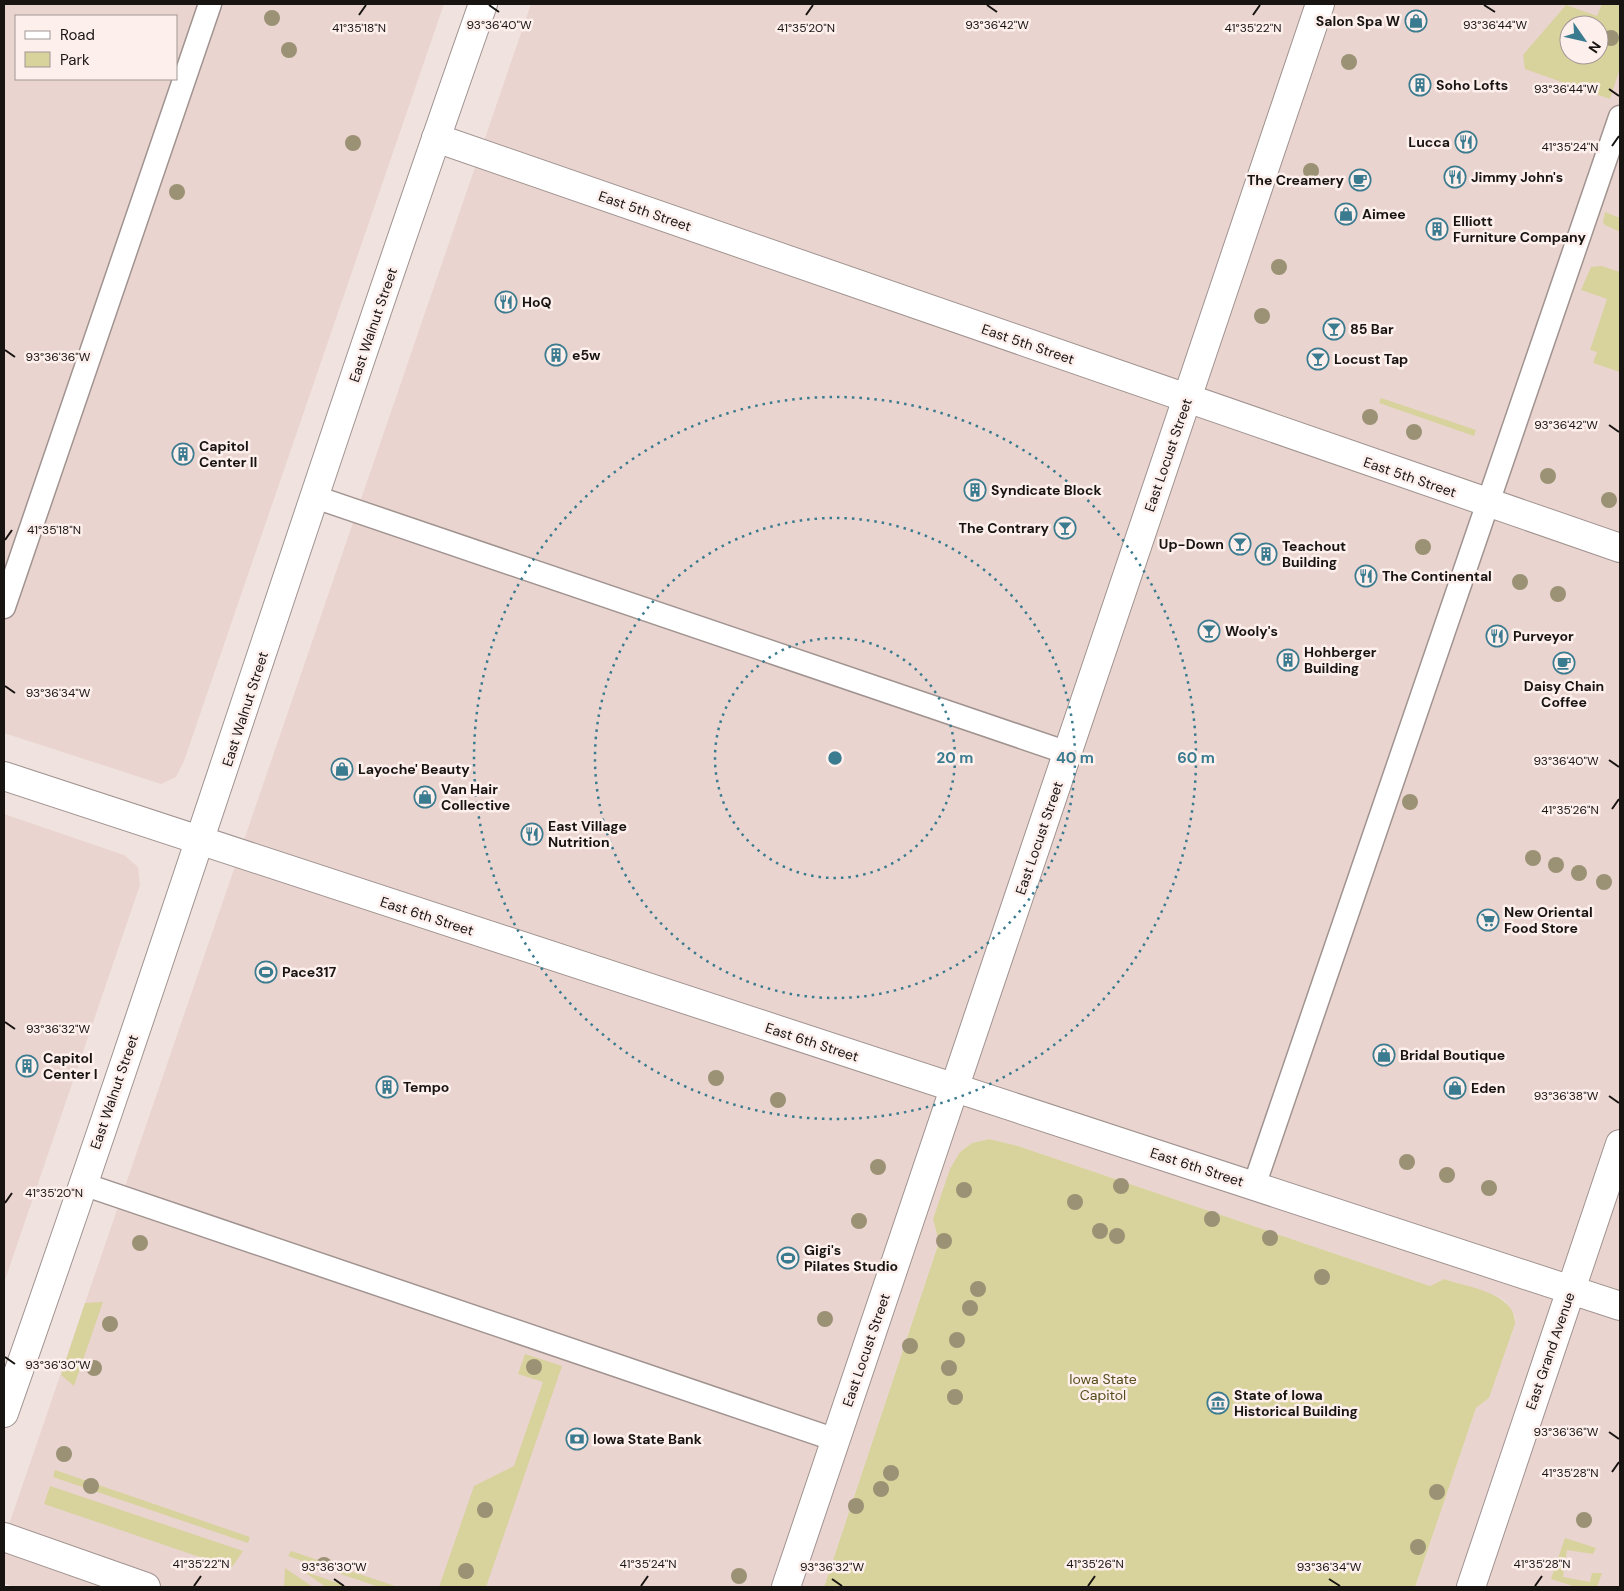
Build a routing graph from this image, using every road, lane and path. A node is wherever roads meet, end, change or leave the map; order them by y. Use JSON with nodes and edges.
{"nodes":[{"id":1,"x":210,"y":4,"type":"edge"},
{"id":2,"x":483,"y":4,"type":"edge"},
{"id":3,"x":1320,"y":4,"type":"edge"},
{"id":4,"x":1620,"y":117,"type":"edge"},
{"id":5,"x":436,"y":138,"type":"junction"},
{"id":6,"x":1187,"y":399,"type":"junction"},
{"id":7,"x":315,"y":497,"type":"junction"},
{"id":8,"x":1488,"y":504,"type":"junction"},
{"id":9,"x":1620,"y":548,"type":"edge"},
{"id":10,"x":4,"y":607,"type":"edge"},
{"id":11,"x":1068,"y":753,"type":"junction"},
{"id":12,"x":4,"y":776,"type":"edge"},
{"id":13,"x":200,"y":842,"type":"junction"},
{"id":14,"x":954,"y":1088,"type":"junction"},
{"id":15,"x":1620,"y":1144,"type":"edge"},
{"id":16,"x":83,"y":1184,"type":"junction"},
{"id":17,"x":1254,"y":1186,"type":"junction"},
{"id":18,"x":1571,"y":1290,"type":"junction"},
{"id":19,"x":1620,"y":1306,"type":"edge"},
{"id":20,"x":4,"y":1413,"type":"edge"},
{"id":21,"x":836,"y":1440,"type":"junction"},
{"id":22,"x":4,"y":1537,"type":"edge"},
{"id":23,"x":146,"y":1587,"type":"edge"},
{"id":24,"x":786,"y":1587,"type":"edge"},
{"id":25,"x":1471,"y":1587,"type":"edge"}],
"edges":[{"from":1,"to":10,"type":"lane"},
{"from":2,"to":5,"type":"main road","name":"East Walnut Street"},
{"from":3,"to":6,"type":"main road","name":"East Locust Street"},
{"from":4,"to":8,"type":"lane"},
{"from":5,"to":6,"type":"main road","name":"East 5th Street"},
{"from":5,"to":7,"type":"main road","name":"East Walnut Street"},
{"from":6,"to":8,"type":"main road","name":"East 5th Street"},
{"from":6,"to":11,"type":"main road","name":"East Locust Street"},
{"from":7,"to":11,"type":"lane"},
{"from":7,"to":13,"type":"main road","name":"East Walnut Street"},
{"from":8,"to":9,"type":"main road","name":"East 5th Street"},
{"from":8,"to":17,"type":"lane"},
{"from":11,"to":14,"type":"main road","name":"East Locust Street"},
{"from":12,"to":13,"type":"main road","name":"East 6th Street"},
{"from":13,"to":14,"type":"main road","name":"East 6th Street"},
{"from":13,"to":16,"type":"main road","name":"East Walnut Street"},
{"from":14,"to":17,"type":"main road","name":"East 6th Street"},
{"from":14,"to":21,"type":"main road","name":"East Locust Street"},
{"from":15,"to":18,"type":"main road","name":"East Grand Avenue"},
{"from":16,"to":20,"type":"main road","name":"East Walnut Street"},
{"from":16,"to":21,"type":"lane"},
{"from":17,"to":18,"type":"main road","name":"East 6th Street"},
{"from":18,"to":19,"type":"main road","name":"East 6th Street"},
{"from":18,"to":25,"type":"main road","name":"East Grand Avenue"},
{"from":21,"to":24,"type":"main road","name":"East Locust Street"},
{"from":22,"to":23,"type":"main road"}]}
